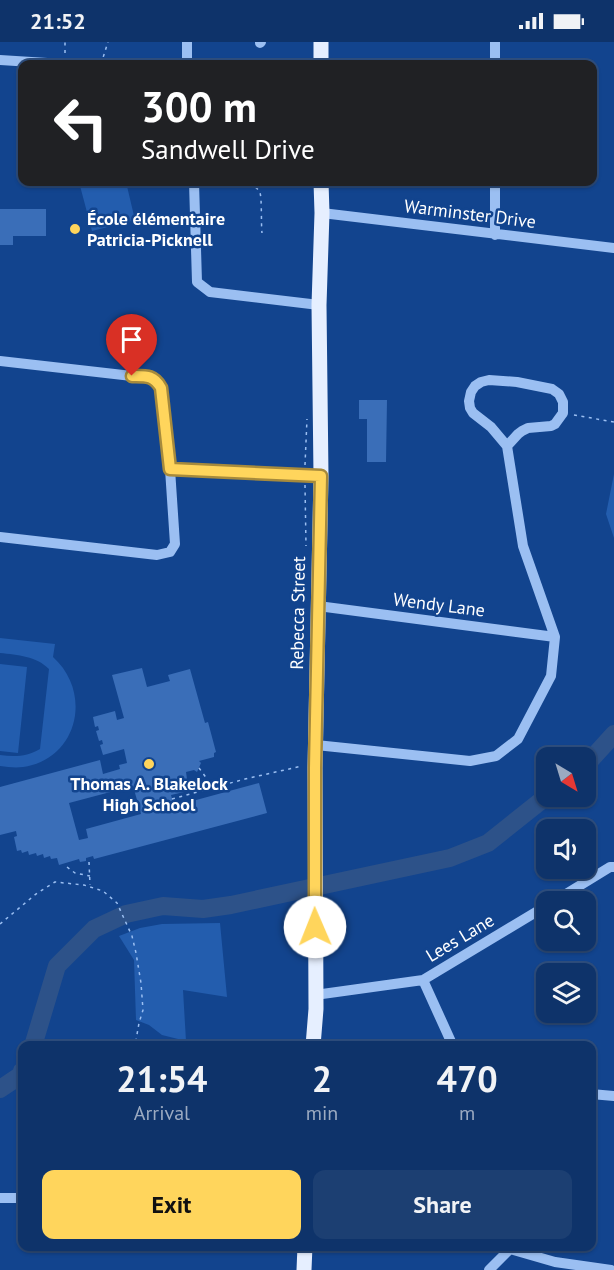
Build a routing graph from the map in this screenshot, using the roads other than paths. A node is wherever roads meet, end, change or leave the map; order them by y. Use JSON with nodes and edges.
{"nodes":[{"id":1,"x":187,"y":42,"type":"edge"},
{"id":2,"x":321,"y":42,"type":"edge"},
{"id":3,"x":495,"y":42,"type":"edge"},
{"id":4,"x":0,"y":60,"type":"edge"},
{"id":5,"x":187,"y":60,"type":"edge"},
{"id":6,"x":321,"y":60,"type":"edge"},
{"id":7,"x":495,"y":60,"type":"edge"},
{"id":8,"x":18,"y":61,"type":"edge"},
{"id":9,"x":194,"y":186,"type":"edge"},
{"id":10,"x":321,"y":186,"type":"edge"},
{"id":11,"x":495,"y":186,"type":"edge"},
{"id":12,"x":322,"y":213,"type":"junction"},
{"id":13,"x":495,"y":235,"type":"junction"},
{"id":14,"x":614,"y":248,"type":"edge"},
{"id":15,"x":319,"y":305,"type":"junction"},
{"id":16,"x":0,"y":361,"type":"edge"},
{"id":17,"x":507,"y":446,"type":"junction"},
{"id":18,"x":170,"y":469,"type":"junction"},
{"id":19,"x":321,"y":476,"type":"junction"},
{"id":20,"x":0,"y":537,"type":"edge"},
{"id":21,"x":318,"y":606,"type":"junction"},
{"id":22,"x":555,"y":637,"type":"junction"},
{"id":23,"x":316,"y":745,"type":"junction"},
{"id":24,"x":614,"y":867,"type":"edge"},
{"id":25,"x":571,"y":891,"type":"edge"},
{"id":26,"x":536,"y":912,"type":"edge"},
{"id":27,"x":423,"y":980,"type":"junction"},
{"id":28,"x":315,"y":995,"type":"junction"},
{"id":29,"x":313,"y":1041,"type":"edge"},
{"id":30,"x":451,"y":1041,"type":"edge"},
{"id":31,"x":596,"y":1094,"type":"edge"},
{"id":32,"x":614,"y":1096,"type":"edge"},
{"id":33,"x":0,"y":1198,"type":"edge"},
{"id":34,"x":18,"y":1198,"type":"edge"},
{"id":35,"x":305,"y":1251,"type":"edge"},
{"id":36,"x":508,"y":1251,"type":"edge"},
{"id":37,"x":517,"y":1251,"type":"edge"},
{"id":38,"x":304,"y":1270,"type":"edge"},
{"id":39,"x":489,"y":1270,"type":"edge"},
{"id":40,"x":612,"y":1270,"type":"edge"}],
"edges":[{"from":1,"to":5,"type":"street"},
{"from":2,"to":6,"type":"main road"},
{"from":3,"to":7,"type":"street"},
{"from":4,"to":8,"type":"street"},
{"from":9,"to":15,"type":"street"},
{"from":10,"to":12,"type":"main road","name":"Rebecca Street"},
{"from":11,"to":13,"type":"street"},
{"from":12,"to":13,"type":"street","name":"Warminster Drive"},
{"from":12,"to":15,"type":"main road","name":"Rebecca Street"},
{"from":13,"to":14,"type":"street","name":"Warminster Drive"},
{"from":15,"to":19,"type":"main road","name":"Rebecca Street"},
{"from":16,"to":18,"type":"street"},
{"from":17,"to":17,"type":"street"},
{"from":17,"to":22,"type":"street"},
{"from":18,"to":19,"type":"street"},
{"from":18,"to":20,"type":"street"},
{"from":19,"to":21,"type":"main road","name":"Rebecca Street"},
{"from":21,"to":22,"type":"street","name":"Wendy Lane"},
{"from":21,"to":23,"type":"main road","name":"Rebecca Street"},
{"from":22,"to":23,"type":"street"},
{"from":23,"to":28,"type":"main road","name":"Rebecca Street"},
{"from":24,"to":25,"type":"street"},
{"from":26,"to":27,"type":"street","name":"Lees Lane"},
{"from":27,"to":28,"type":"street","name":"Lees Lane"},
{"from":27,"to":30,"type":"street"},
{"from":28,"to":29,"type":"main road","name":"Rebecca Street"},
{"from":31,"to":32,"type":"street"},
{"from":33,"to":34,"type":"street"},
{"from":35,"to":38,"type":"main road"},
{"from":36,"to":39,"type":"street"},
{"from":37,"to":40,"type":"street"}]}
